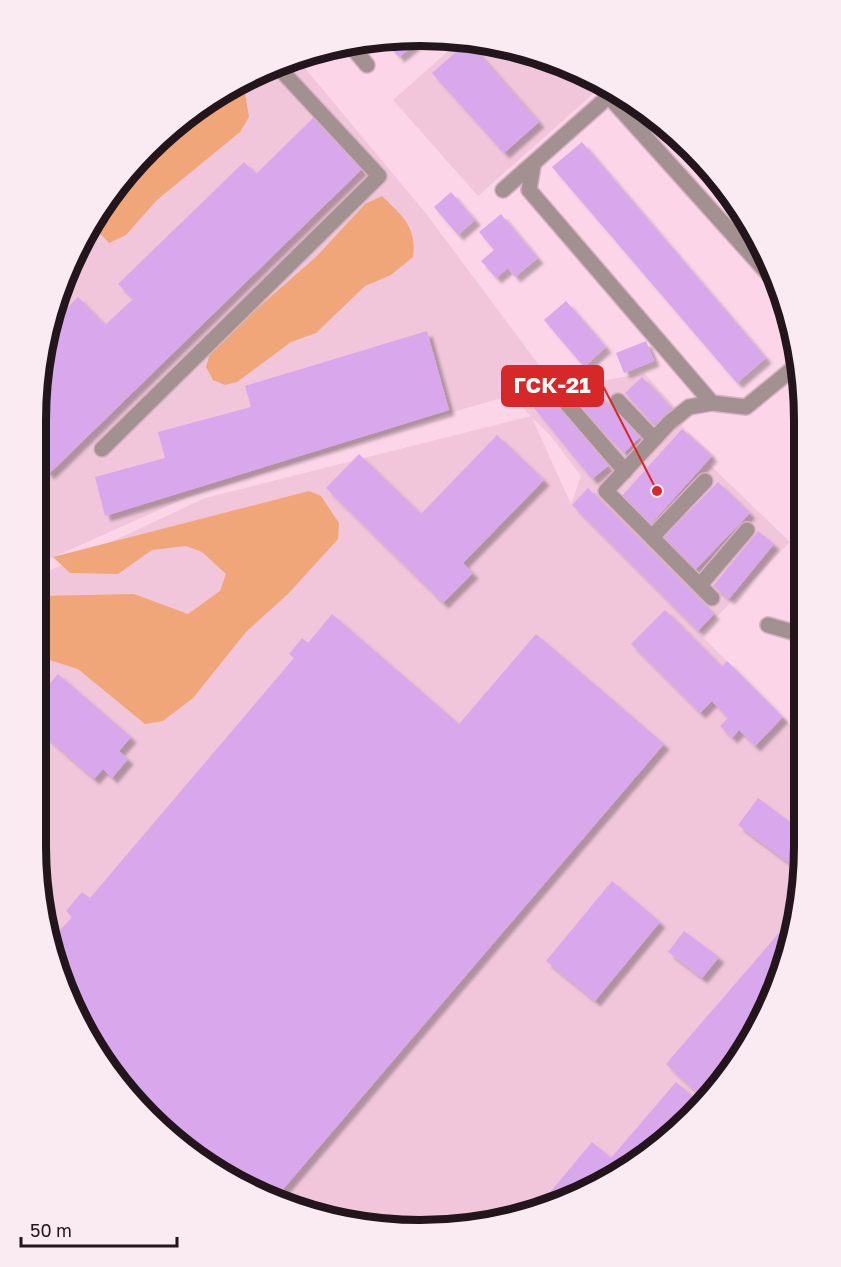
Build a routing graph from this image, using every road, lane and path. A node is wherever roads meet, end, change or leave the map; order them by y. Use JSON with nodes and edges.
{"nodes":[{"id":1,"x":357,"y":53,"type":"edge"},
{"id":2,"x":367,"y":65,"type":"dead end"},
{"id":3,"x":283,"y":73,"type":"edge"},
{"id":4,"x":605,"y":96,"type":"edge"},
{"id":5,"x":612,"y":100,"type":"edge"},
{"id":6,"x":533,"y":166,"type":"junction"},
{"id":7,"x":503,"y":190,"type":"dead end"},
{"id":8,"x":761,"y":265,"type":"edge"},
{"id":9,"x":791,"y":370,"type":"edge"},
{"id":10,"x":563,"y":399,"type":"dead end"},
{"id":11,"x":618,"y":401,"type":"dead end"},
{"id":12,"x":712,"y":403,"type":"junction"},
{"id":13,"x":654,"y":439,"type":"junction"},
{"id":14,"x":102,"y":449,"type":"dead end"},
{"id":15,"x":625,"y":471,"type":"junction"},
{"id":16,"x":705,"y":480,"type":"dead end"},
{"id":17,"x":747,"y":530,"type":"dead end"},
{"id":18,"x":652,"y":537,"type":"junction"},
{"id":19,"x":700,"y":585,"type":"junction"},
{"id":20,"x":712,"y":598,"type":"dead end"},
{"id":21,"x":768,"y":625,"type":"dead end"},
{"id":22,"x":794,"y":632,"type":"edge"}],
"edges":[{"from":1,"to":2,"type":"street"},
{"from":3,"to":14,"type":"street"},
{"from":4,"to":6,"type":"street"},
{"from":5,"to":8,"type":"street"},
{"from":6,"to":7,"type":"street"},
{"from":6,"to":12,"type":"street"},
{"from":9,"to":12,"type":"street"},
{"from":10,"to":15,"type":"street"},
{"from":11,"to":13,"type":"street"},
{"from":12,"to":13,"type":"street"},
{"from":13,"to":15,"type":"street"},
{"from":15,"to":18,"type":"street"},
{"from":16,"to":18,"type":"street"},
{"from":17,"to":19,"type":"street"},
{"from":18,"to":19,"type":"street"},
{"from":19,"to":20,"type":"street"},
{"from":21,"to":22,"type":"street"}]}
